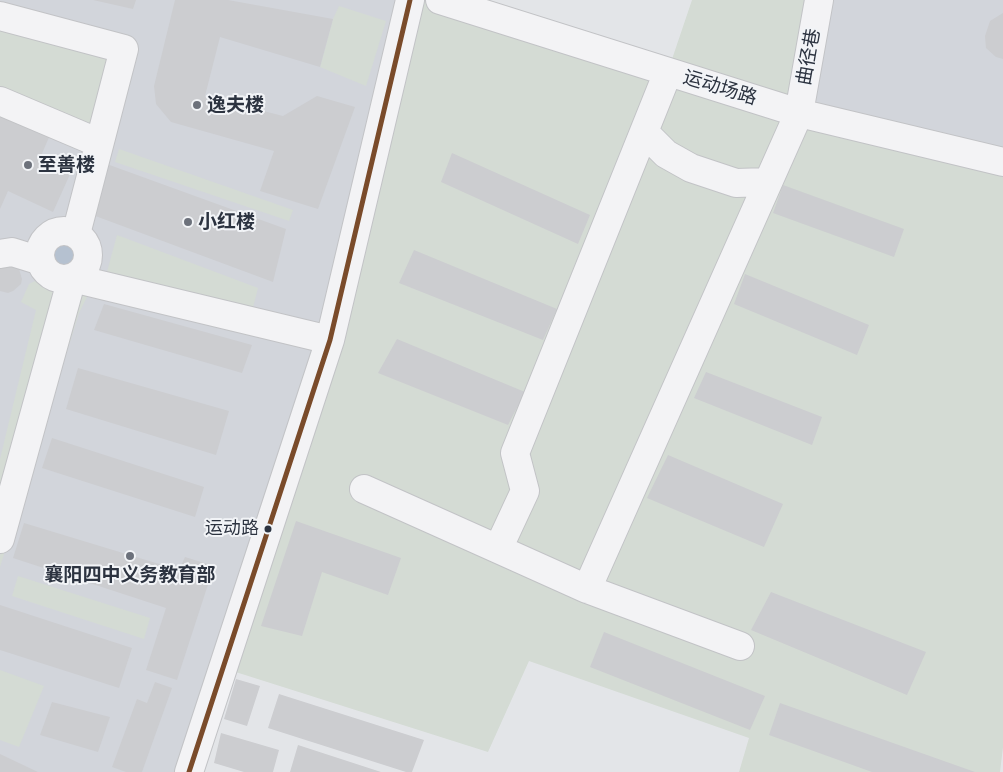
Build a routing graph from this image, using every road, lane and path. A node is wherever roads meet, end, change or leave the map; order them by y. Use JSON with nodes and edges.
{"nodes":[{"id":1,"x":410,"y":0,"type":"edge"},
{"id":2,"x":440,"y":0,"type":"edge"},
{"id":3,"x":819,"y":0,"type":"edge"},
{"id":4,"x":0,"y":16,"type":"edge"},
{"id":5,"x":668,"y":72,"type":"junction"},
{"id":6,"x":0,"y":101,"type":"edge"},
{"id":7,"x":799,"y":113,"type":"junction"},
{"id":8,"x":644,"y":132,"type":"junction"},
{"id":9,"x":99,"y":143,"type":"junction"},
{"id":10,"x":1003,"y":162,"type":"edge"},
{"id":11,"x":768,"y":182,"type":"junction"},
{"id":12,"x":76,"y":234,"type":"junction"},
{"id":13,"x":0,"y":254,"type":"edge"},
{"id":14,"x":41,"y":261,"type":"junction"},
{"id":15,"x":72,"y":278,"type":"junction"},
{"id":16,"x":330,"y":340,"type":"junction"},
{"id":17,"x":364,"y":489,"type":"dead end"},
{"id":18,"x":0,"y":539,"type":"edge"},
{"id":19,"x":498,"y":549,"type":"junction"},
{"id":20,"x":588,"y":589,"type":"junction"},
{"id":21,"x":740,"y":646,"type":"dead end"},
{"id":22,"x":189,"y":772,"type":"edge"}],
"edges":[{"from":1,"to":16,"type":"street"},
{"from":2,"to":5,"type":"street","name":"运动场路"},
{"from":3,"to":7,"type":"street","name":"曲径巷"},
{"from":4,"to":9,"type":"street"},
{"from":5,"to":7,"type":"street","name":"运动场路"},
{"from":5,"to":8,"type":"street"},
{"from":6,"to":9,"type":"street"},
{"from":7,"to":10,"type":"street","name":"运动场路"},
{"from":7,"to":11,"type":"street","name":"曲径巷"},
{"from":8,"to":11,"type":"street"},
{"from":8,"to":19,"type":"street"},
{"from":9,"to":12,"type":"street"},
{"from":11,"to":20,"type":"street","name":"曲径巷"},
{"from":12,"to":14,"type":"street"},
{"from":12,"to":15,"type":"street"},
{"from":13,"to":14,"type":"street"},
{"from":14,"to":15,"type":"street"},
{"from":15,"to":16,"type":"street"},
{"from":15,"to":18,"type":"street"},
{"from":16,"to":22,"type":"street"},
{"from":17,"to":19,"type":"street"},
{"from":19,"to":20,"type":"street"},
{"from":20,"to":21,"type":"street"}]}
